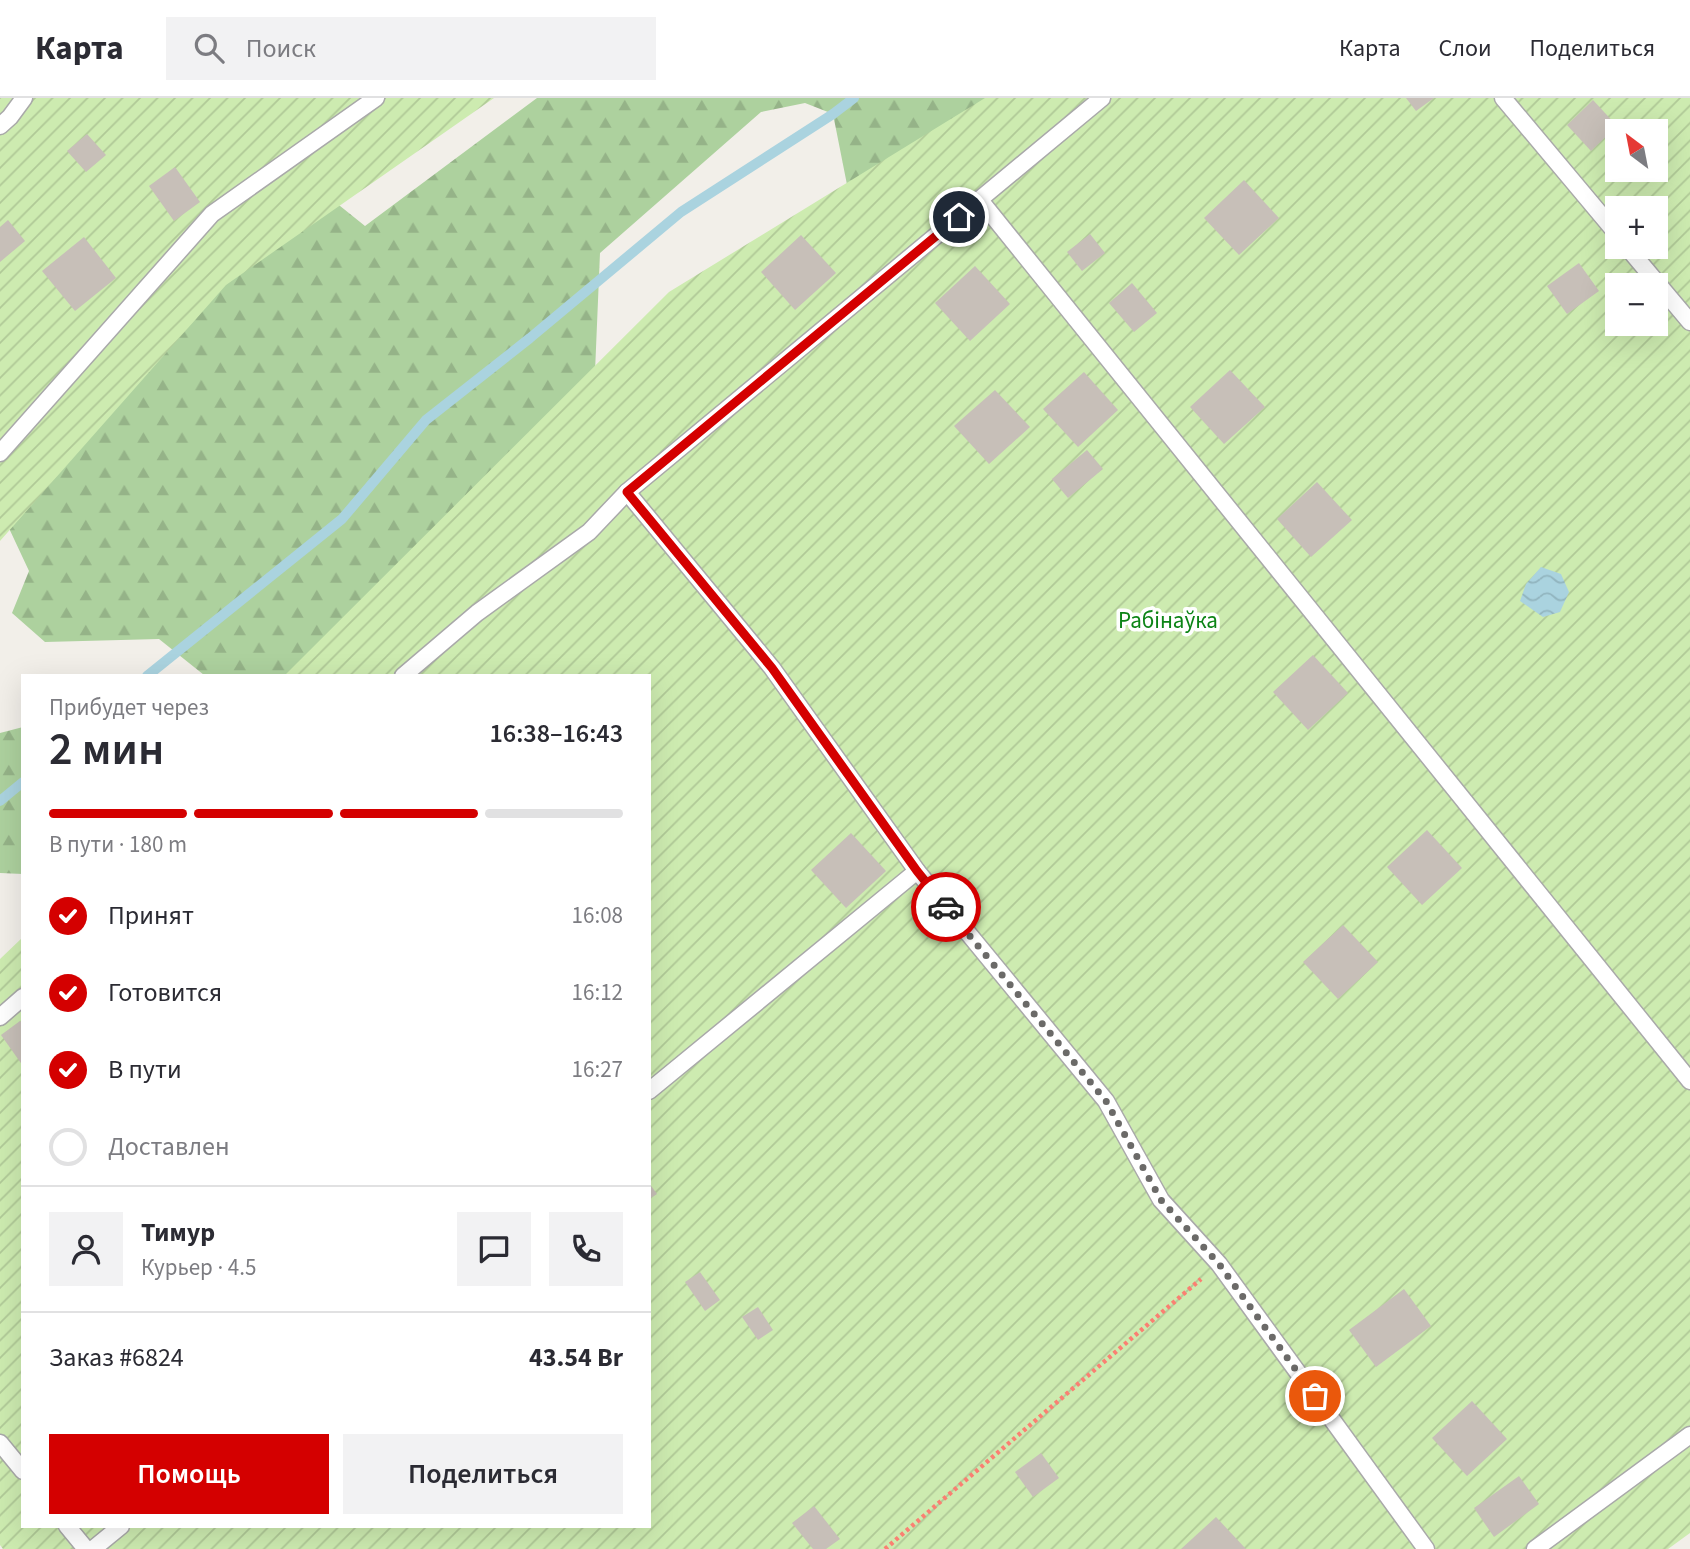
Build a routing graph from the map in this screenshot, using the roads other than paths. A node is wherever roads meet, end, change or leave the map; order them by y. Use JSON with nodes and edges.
{"nodes":[{"id":1,"x":24,"y":98,"type":"edge"},
{"id":2,"x":376,"y":98,"type":"edge"},
{"id":3,"x":1102,"y":98,"type":"edge"},
{"id":4,"x":1503,"y":98,"type":"edge"},
{"id":5,"x":0,"y":126,"type":"edge"},
{"id":6,"x":980,"y":200,"type":"junction"},
{"id":7,"x":1605,"y":220,"type":"edge"},
{"id":8,"x":1637,"y":259,"type":"edge"},
{"id":9,"x":1690,"y":322,"type":"edge"},
{"id":10,"x":0,"y":453,"type":"edge"},
{"id":11,"x":627,"y":492,"type":"junction"},
{"id":12,"x":405,"y":674,"type":"edge"},
{"id":13,"x":917,"y":871,"type":"junction"},
{"id":14,"x":21,"y":998,"type":"edge"},
{"id":15,"x":0,"y":1017,"type":"edge"},
{"id":16,"x":1690,"y":1081,"type":"edge"},
{"id":17,"x":651,"y":1089,"type":"edge"},
{"id":18,"x":1690,"y":1435,"type":"edge"},
{"id":19,"x":0,"y":1443,"type":"edge"},
{"id":20,"x":21,"y":1469,"type":"edge"},
{"id":21,"x":69,"y":1528,"type":"edge"},
{"id":22,"x":119,"y":1528,"type":"edge"},
{"id":23,"x":86,"y":1549,"type":"edge"},
{"id":24,"x":93,"y":1549,"type":"edge"},
{"id":25,"x":1426,"y":1549,"type":"edge"},
{"id":26,"x":1535,"y":1549,"type":"edge"}],
"edges":[{"from":1,"to":5,"type":"lane"},
{"from":2,"to":10,"type":"lane"},
{"from":3,"to":6,"type":"lane"},
{"from":4,"to":7,"type":"lane"},
{"from":6,"to":11,"type":"lane"},
{"from":6,"to":16,"type":"lane"},
{"from":8,"to":9,"type":"lane"},
{"from":11,"to":12,"type":"lane"},
{"from":11,"to":13,"type":"lane"},
{"from":13,"to":17,"type":"lane"},
{"from":13,"to":25,"type":"lane"},
{"from":14,"to":15,"type":"lane"},
{"from":18,"to":26,"type":"lane"},
{"from":19,"to":20,"type":"lane"},
{"from":21,"to":23,"type":"lane"},
{"from":22,"to":24,"type":"lane"}]}
